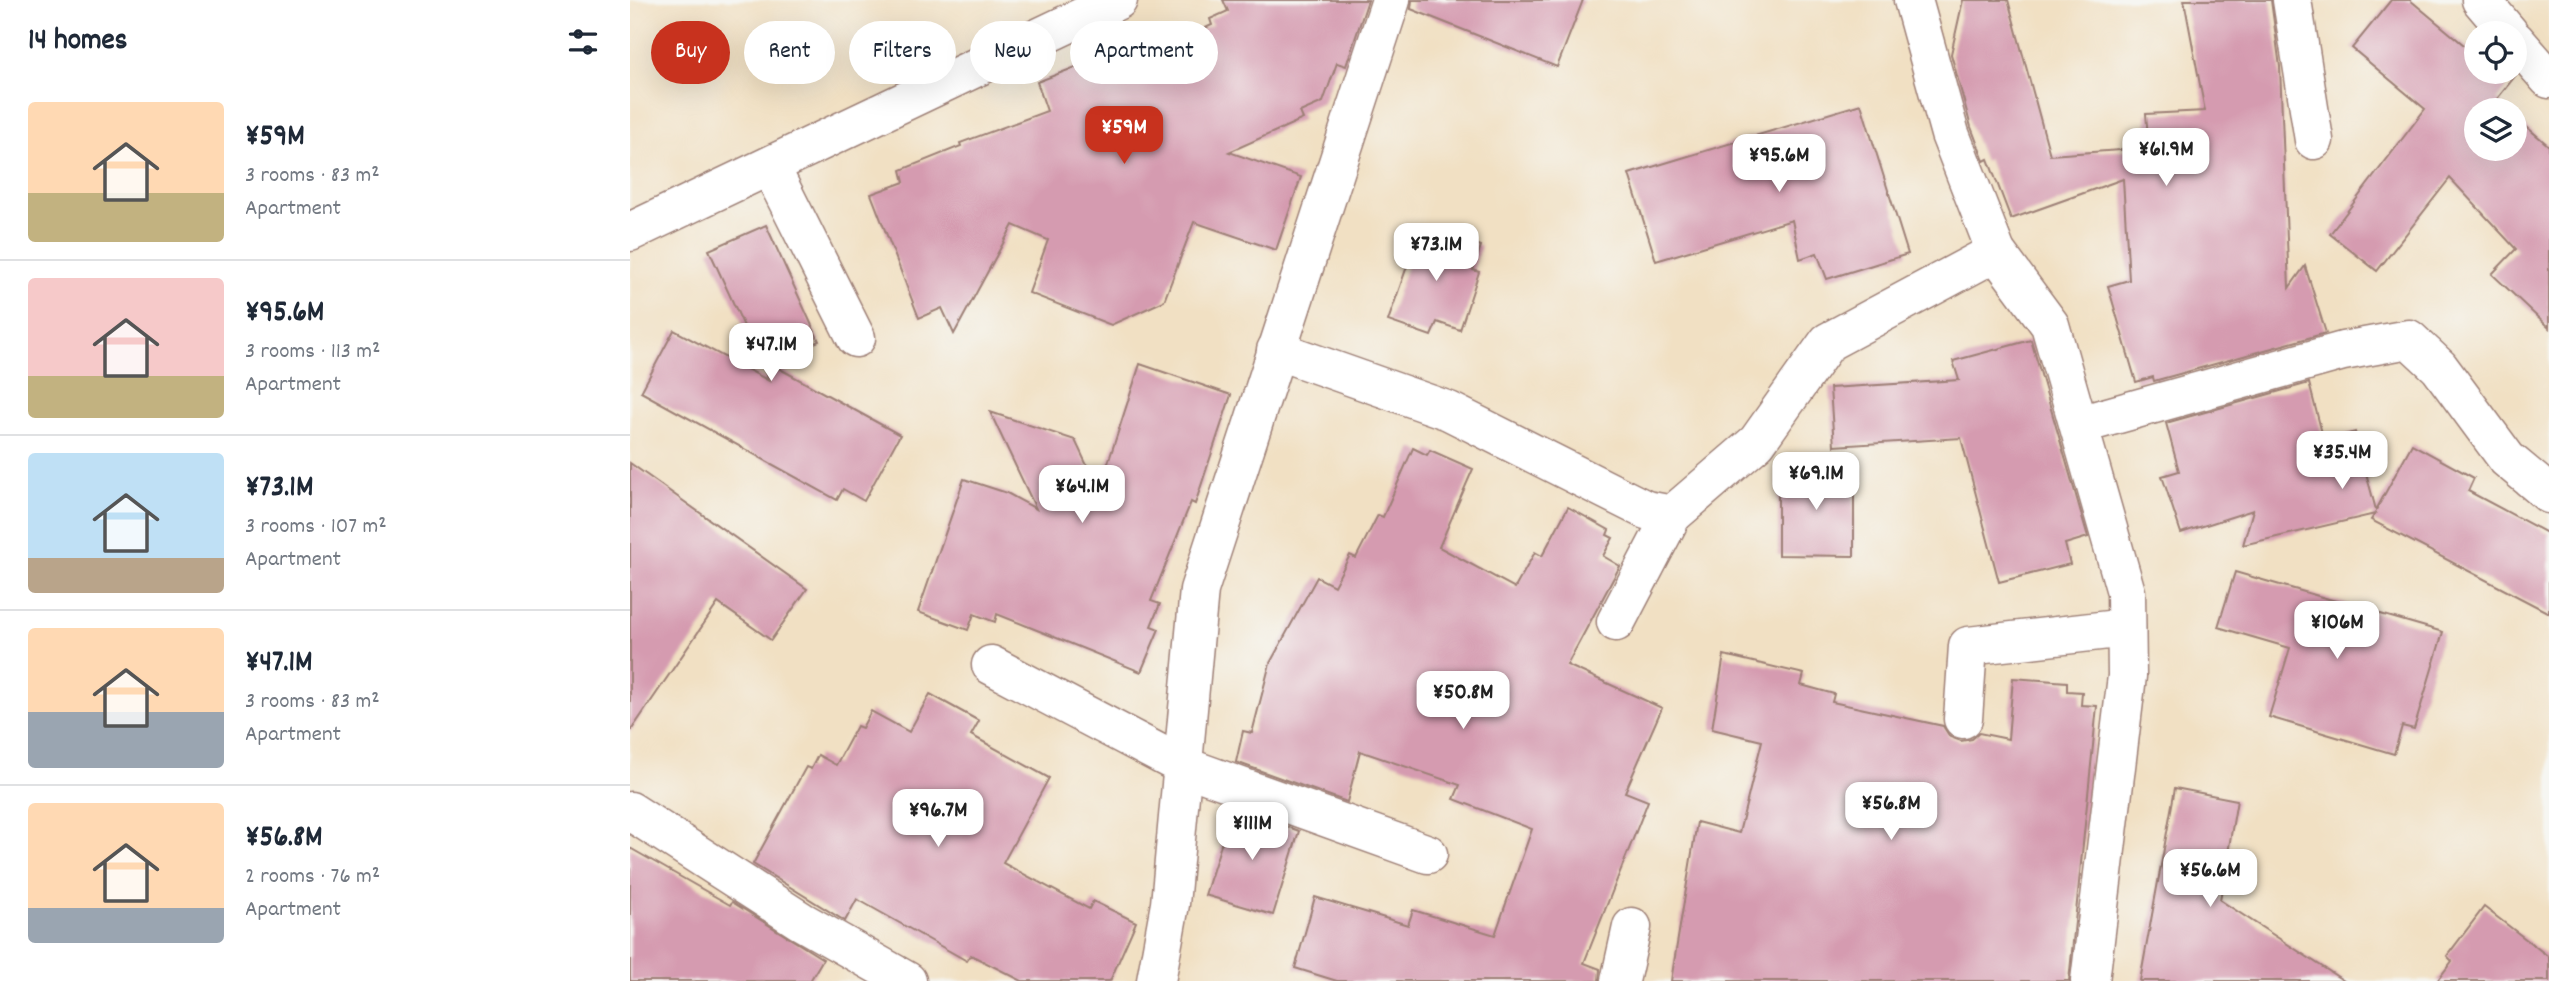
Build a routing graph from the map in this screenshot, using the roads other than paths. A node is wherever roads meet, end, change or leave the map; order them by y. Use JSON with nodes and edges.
{"nodes":[{"id":1,"x":1118,"y":0,"type":"edge"},
{"id":2,"x":1391,"y":0,"type":"edge"},
{"id":3,"x":1913,"y":0,"type":"edge"},
{"id":4,"x":2291,"y":0,"type":"edge"},
{"id":5,"x":2480,"y":0,"type":"edge"},
{"id":6,"x":2498,"y":21,"type":"edge"},
{"id":7,"x":2527,"y":54,"type":"edge"},
{"id":8,"x":2549,"y":79,"type":"edge"},
{"id":9,"x":2314,"y":140,"type":"dead end"},
{"id":10,"x":770,"y":166,"type":"junction"},
{"id":11,"x":630,"y":232,"type":"edge"},
{"id":12,"x":1996,"y":252,"type":"junction"},
{"id":13,"x":856,"y":338,"type":"dead end"},
{"id":14,"x":1276,"y":350,"type":"junction"},
{"id":15,"x":2079,"y":425,"type":"junction"},
{"id":16,"x":2549,"y":494,"type":"edge"},
{"id":17,"x":1672,"y":515,"type":"junction"},
{"id":18,"x":1616,"y":622,"type":"dead end"},
{"id":19,"x":2126,"y":628,"type":"junction"},
{"id":20,"x":991,"y":664,"type":"dead end"},
{"id":21,"x":1963,"y":719,"type":"dead end"},
{"id":22,"x":1183,"y":766,"type":"junction"},
{"id":23,"x":630,"y":811,"type":"edge"},
{"id":24,"x":1428,"y":854,"type":"dead end"},
{"id":25,"x":1632,"y":927,"type":"dead end"},
{"id":26,"x":853,"y":968,"type":"edge"},
{"id":27,"x":907,"y":981,"type":"edge"},
{"id":28,"x":1156,"y":981,"type":"edge"},
{"id":29,"x":1620,"y":981,"type":"edge"},
{"id":30,"x":2090,"y":981,"type":"edge"}],
"edges":[{"from":1,"to":10,"type":"street"},
{"from":2,"to":14,"type":"street"},
{"from":3,"to":12,"type":"street"},
{"from":4,"to":9,"type":"street"},
{"from":5,"to":6,"type":"street"},
{"from":7,"to":8,"type":"street"},
{"from":10,"to":11,"type":"street"},
{"from":10,"to":13,"type":"street"},
{"from":12,"to":15,"type":"street"},
{"from":12,"to":17,"type":"street"},
{"from":14,"to":17,"type":"street"},
{"from":14,"to":22,"type":"street"},
{"from":15,"to":16,"type":"street"},
{"from":15,"to":19,"type":"street"},
{"from":17,"to":18,"type":"street"},
{"from":19,"to":21,"type":"street"},
{"from":19,"to":30,"type":"street"},
{"from":20,"to":22,"type":"street"},
{"from":22,"to":24,"type":"street"},
{"from":22,"to":28,"type":"street"},
{"from":23,"to":26,"type":"street"},
{"from":25,"to":29,"type":"street"},
{"from":26,"to":27,"type":"street"}]}
